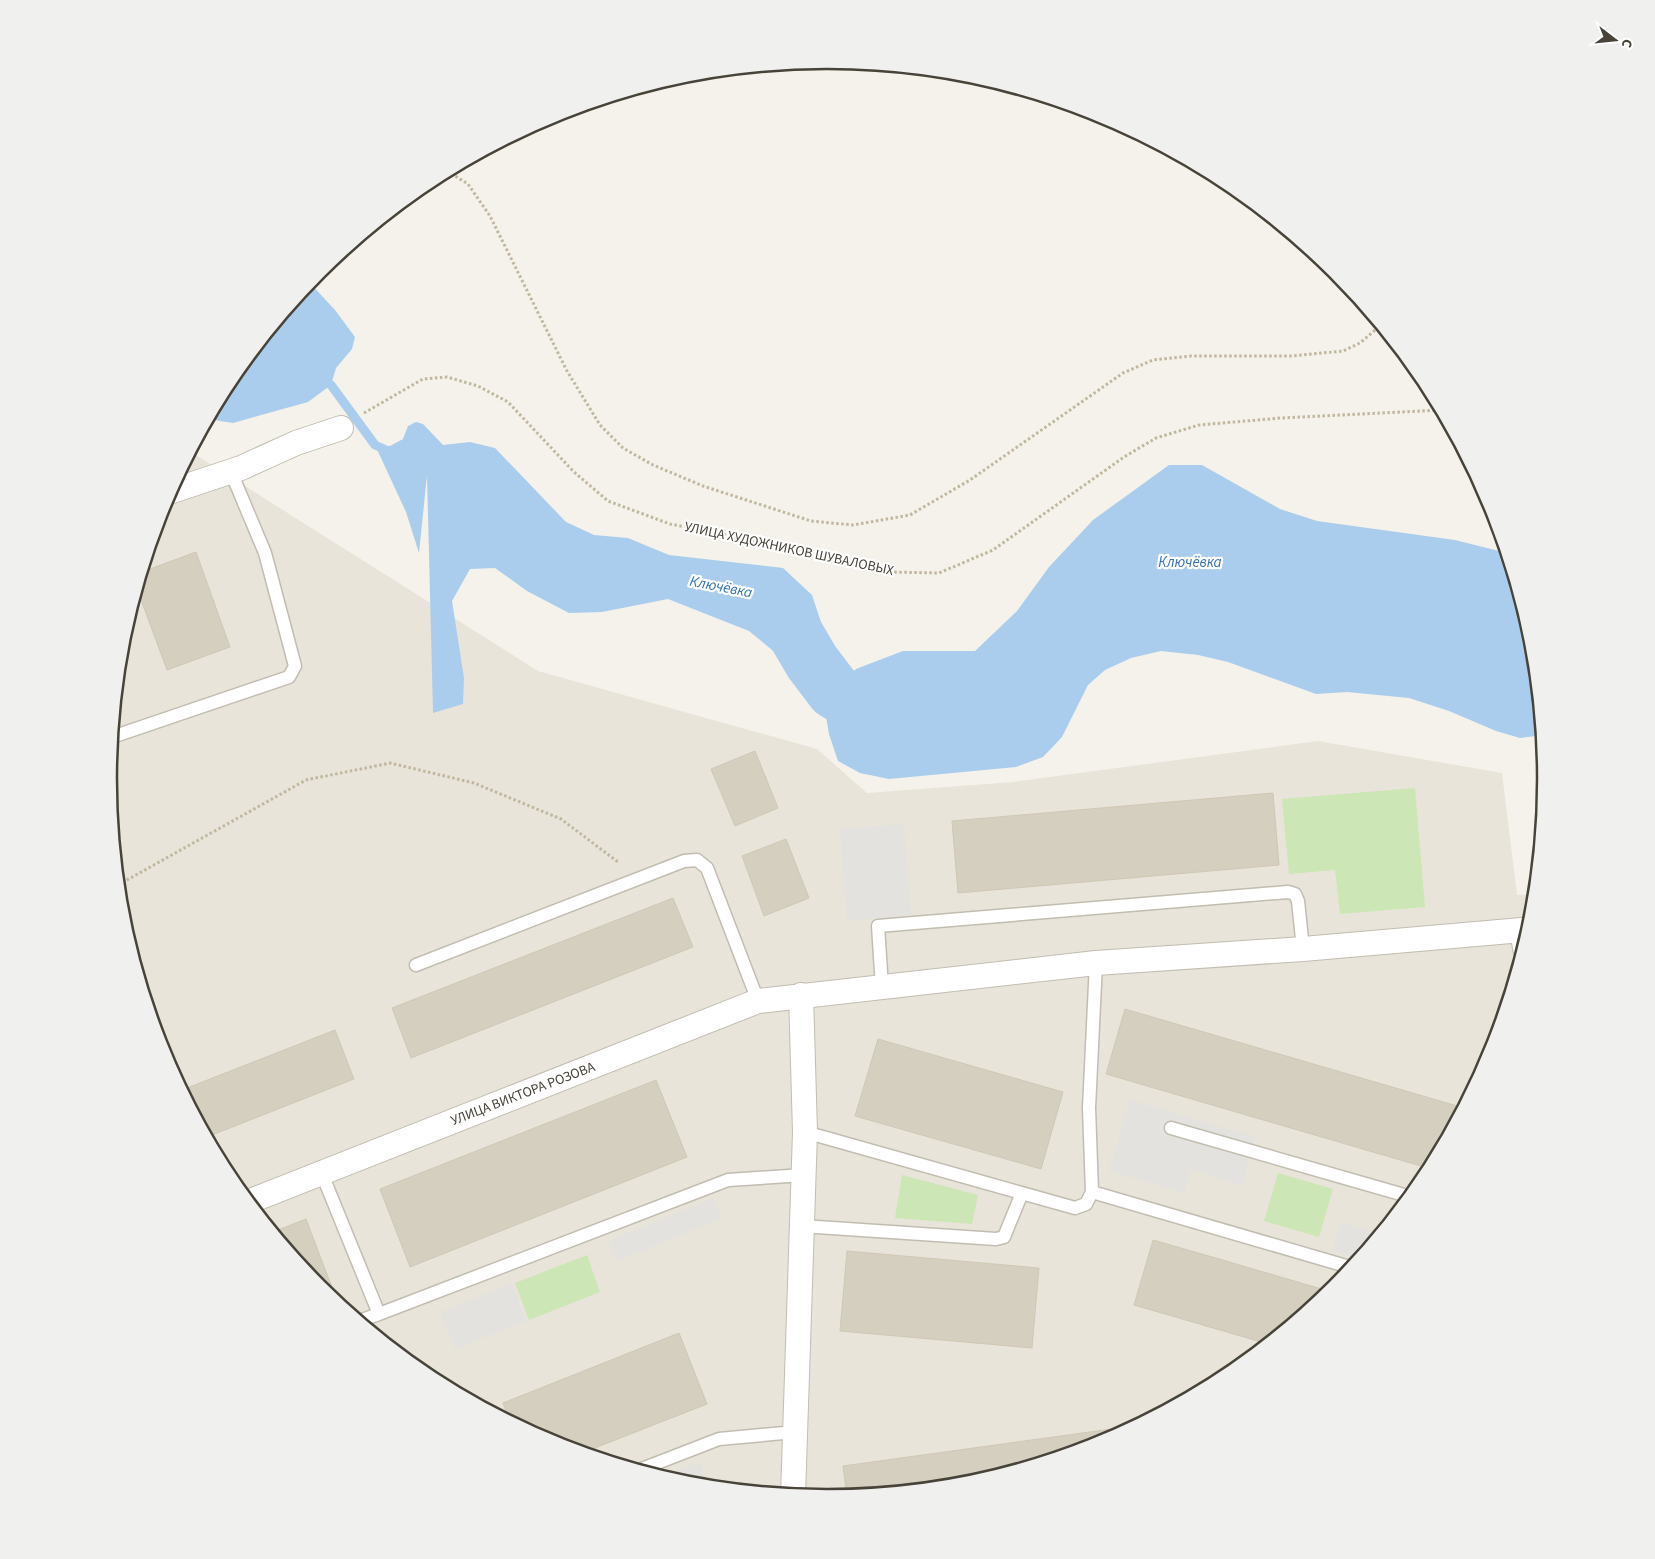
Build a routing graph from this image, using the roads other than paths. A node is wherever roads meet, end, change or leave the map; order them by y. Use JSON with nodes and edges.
{"nodes":[{"id":1,"x":340,"y":428,"type":"road end"},
{"id":2,"x":231,"y":472,"type":"junction"},
{"id":3,"x":180,"y":489,"type":"edge"},
{"id":4,"x":118,"y":735,"type":"edge"},
{"id":5,"x":1521,"y":935,"type":"edge"},
{"id":6,"x":1303,"y":949,"type":"junction"},
{"id":7,"x":1096,"y":963,"type":"junction"},
{"id":8,"x":416,"y":965,"type":"dead end"},
{"id":9,"x":882,"y":987,"type":"junction"},
{"id":10,"x":801,"y":995,"type":"junction"},
{"id":11,"x":758,"y":1001,"type":"junction"},
{"id":12,"x":1171,"y":1128,"type":"dead end"},
{"id":13,"x":805,"y":1132,"type":"junction"},
{"id":14,"x":322,"y":1174,"type":"junction"},
{"id":15,"x":804,"y":1175,"type":"junction"},
{"id":16,"x":1092,"y":1192,"type":"junction"},
{"id":17,"x":1022,"y":1193,"type":"junction"},
{"id":18,"x":1403,"y":1195,"type":"edge"},
{"id":19,"x":255,"y":1199,"type":"edge"},
{"id":20,"x":802,"y":1226,"type":"junction"},
{"id":21,"x":1345,"y":1266,"type":"edge"},
{"id":22,"x":380,"y":1314,"type":"junction"},
{"id":23,"x":365,"y":1319,"type":"edge"},
{"id":24,"x":795,"y":1432,"type":"junction"},
{"id":25,"x":647,"y":1467,"type":"edge"},
{"id":26,"x":793,"y":1489,"type":"edge"}],
"edges":[{"from":1,"to":2,"type":"street"},
{"from":2,"to":3,"type":"street"},
{"from":2,"to":4,"type":"lane"},
{"from":5,"to":6,"type":"street","name":"УЛИЦА ВИКТОРА РОЗОВА"},
{"from":6,"to":7,"type":"street","name":"УЛИЦА ВИКТОРА РОЗОВА"},
{"from":6,"to":9,"type":"lane"},
{"from":7,"to":9,"type":"street","name":"УЛИЦА ВИКТОРА РОЗОВА"},
{"from":7,"to":16,"type":"lane"},
{"from":8,"to":11,"type":"lane"},
{"from":9,"to":10,"type":"street","name":"УЛИЦА ВИКТОРА РОЗОВА"},
{"from":10,"to":11,"type":"street","name":"УЛИЦА ВИКТОРА РОЗОВА"},
{"from":10,"to":13,"type":"street"},
{"from":11,"to":14,"type":"street","name":"УЛИЦА ВИКТОРА РОЗОВА"},
{"from":12,"to":18,"type":"lane"},
{"from":13,"to":15,"type":"street"},
{"from":13,"to":17,"type":"lane"},
{"from":14,"to":19,"type":"street","name":"УЛИЦА ВИКТОРА РОЗОВА"},
{"from":14,"to":22,"type":"lane"},
{"from":15,"to":20,"type":"street"},
{"from":15,"to":22,"type":"lane"},
{"from":16,"to":17,"type":"lane"},
{"from":16,"to":21,"type":"lane"},
{"from":17,"to":20,"type":"lane"},
{"from":20,"to":24,"type":"street"},
{"from":22,"to":23,"type":"lane"},
{"from":24,"to":25,"type":"lane"},
{"from":24,"to":26,"type":"street"}]}
